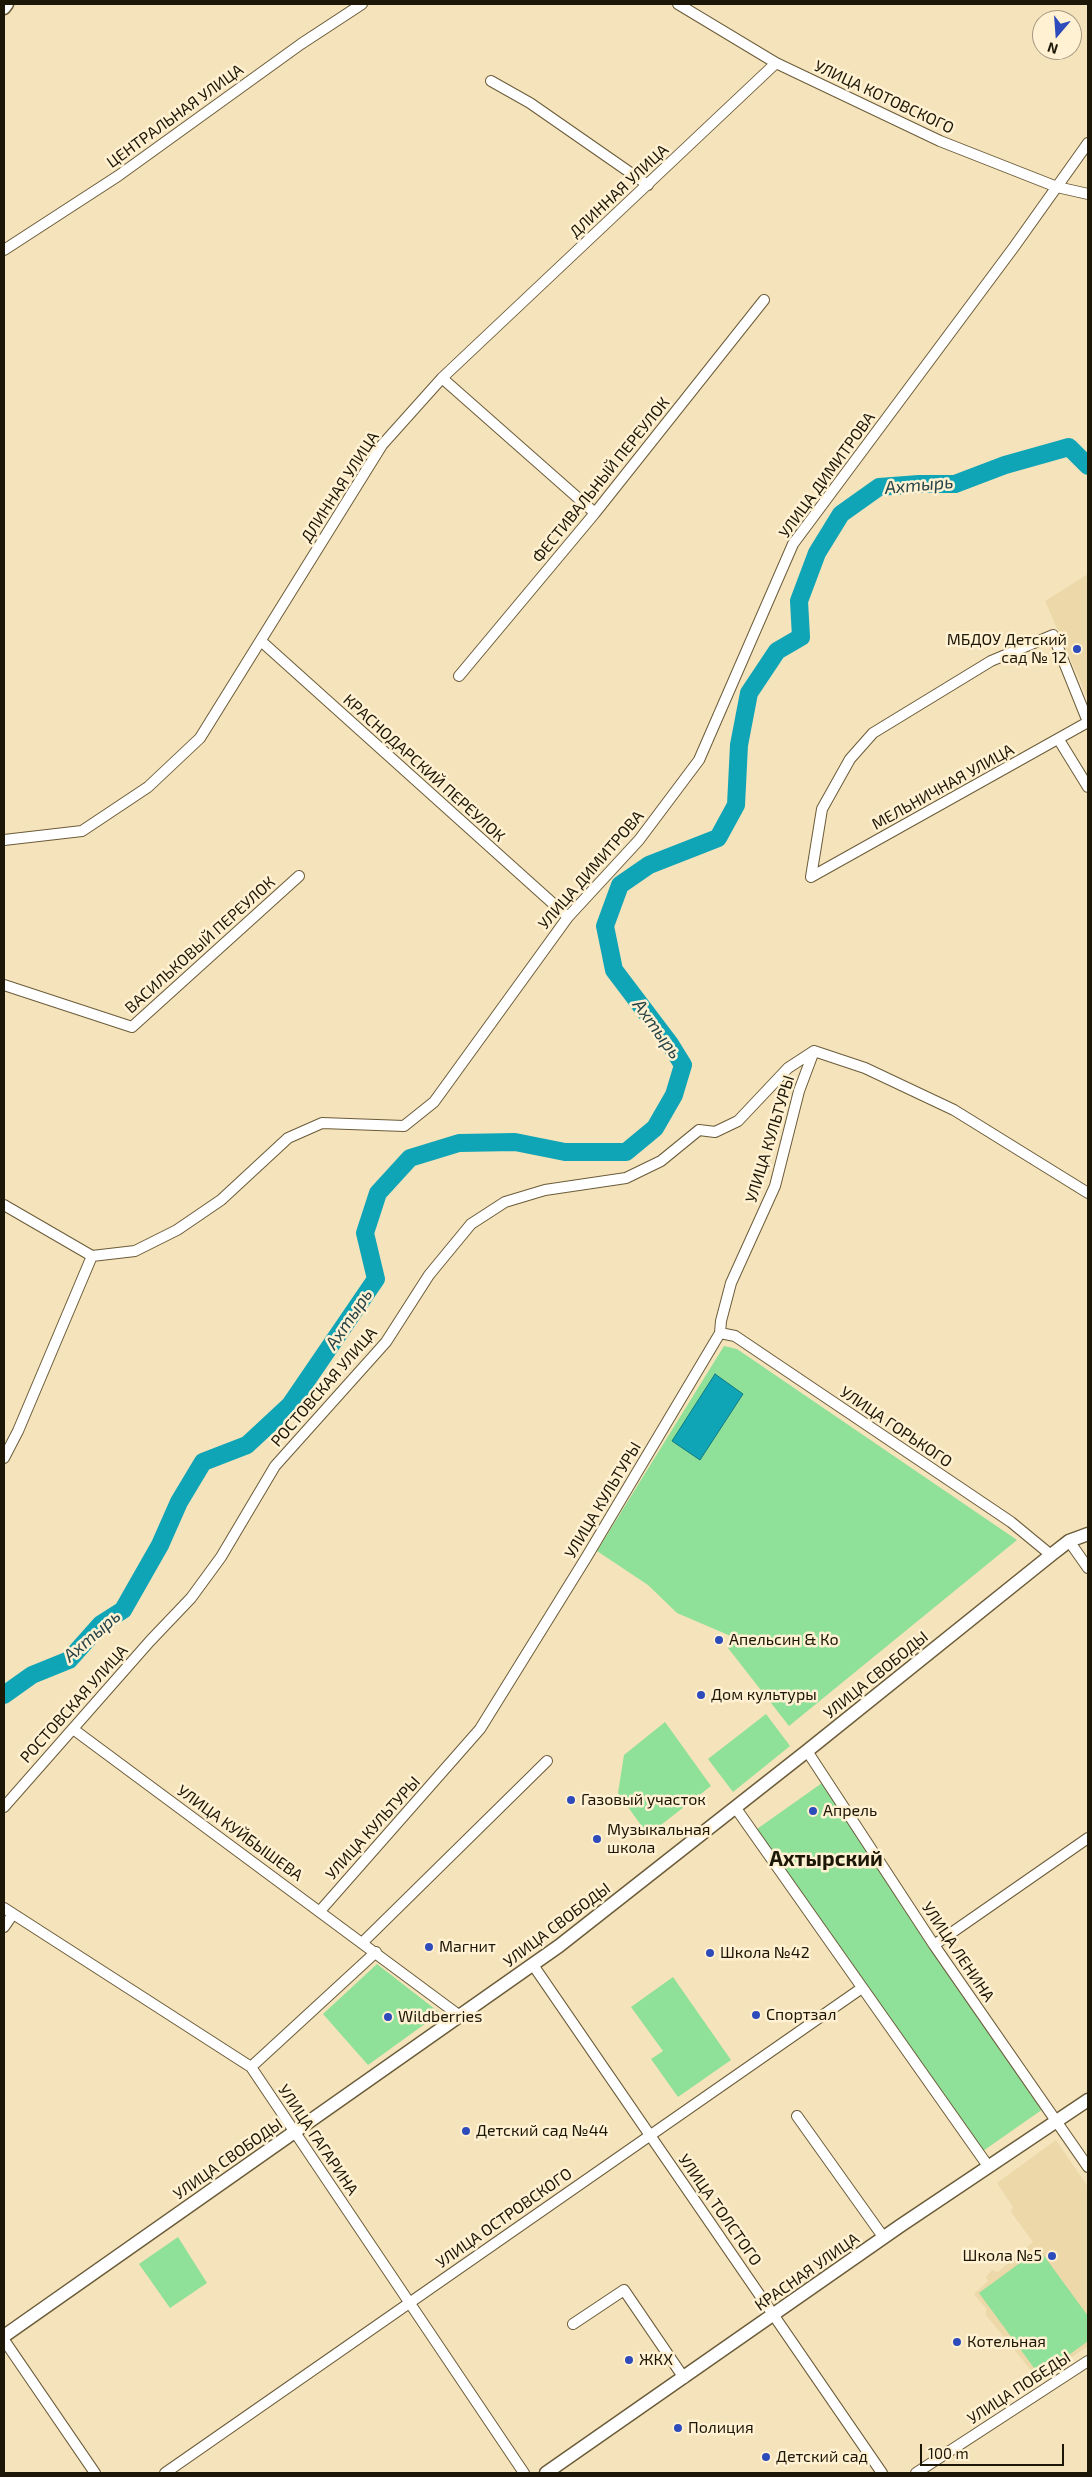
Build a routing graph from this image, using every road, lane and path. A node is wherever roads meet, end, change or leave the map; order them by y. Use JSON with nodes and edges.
{"nodes":[{"id":1,"x":7,"y":4,"type":"edge"},
{"id":2,"x":362,"y":4,"type":"edge"},
{"id":3,"x":678,"y":4,"type":"edge"},
{"id":4,"x":4,"y":8,"type":"edge"},
{"id":5,"x":776,"y":62,"type":"junction"},
{"id":6,"x":491,"y":81,"type":"dead end"},
{"id":7,"x":1088,"y":143,"type":"edge"},
{"id":8,"x":648,"y":185,"type":"junction"},
{"id":9,"x":1056,"y":187,"type":"junction"},
{"id":10,"x":1088,"y":194,"type":"edge"},
{"id":11,"x":4,"y":250,"type":"edge"},
{"id":12,"x":764,"y":300,"type":"dead end"},
{"id":13,"x":442,"y":378,"type":"junction"},
{"id":14,"x":595,"y":513,"type":"junction"},
{"id":15,"x":261,"y":641,"type":"junction"},
{"id":16,"x":459,"y":676,"type":"dead end"},
{"id":17,"x":1088,"y":722,"type":"edge"},
{"id":18,"x":1059,"y":740,"type":"junction"},
{"id":19,"x":1088,"y":787,"type":"edge"},
{"id":20,"x":4,"y":840,"type":"edge"},
{"id":21,"x":299,"y":876,"type":"dead end"},
{"id":22,"x":568,"y":916,"type":"junction"},
{"id":23,"x":4,"y":985,"type":"edge"},
{"id":24,"x":814,"y":1051,"type":"junction"},
{"id":25,"x":1088,"y":1193,"type":"edge"},
{"id":26,"x":4,"y":1205,"type":"edge"},
{"id":27,"x":92,"y":1256,"type":"junction"},
{"id":28,"x":720,"y":1333,"type":"junction"},
{"id":29,"x":4,"y":1458,"type":"edge"},
{"id":30,"x":1088,"y":1534,"type":"edge"},
{"id":31,"x":1069,"y":1541,"type":"junction"},
{"id":32,"x":1051,"y":1555,"type":"junction"},
{"id":33,"x":1088,"y":1568,"type":"edge"},
{"id":34,"x":73,"y":1730,"type":"junction"},
{"id":35,"x":807,"y":1751,"type":"junction"},
{"id":36,"x":546,"y":1761,"type":"dead end"},
{"id":37,"x":4,"y":1807,"type":"edge"},
{"id":38,"x":736,"y":1807,"type":"junction"},
{"id":39,"x":1088,"y":1838,"type":"edge"},
{"id":40,"x":4,"y":1908,"type":"edge"},
{"id":41,"x":320,"y":1911,"type":"junction"},
{"id":42,"x":13,"y":1914,"type":"junction"},
{"id":43,"x":4,"y":1927,"type":"edge"},
{"id":44,"x":363,"y":1942,"type":"junction"},
{"id":45,"x":934,"y":1945,"type":"junction"},
{"id":46,"x":376,"y":1952,"type":"junction"},
{"id":47,"x":533,"y":1965,"type":"junction"},
{"id":48,"x":862,"y":1988,"type":"junction"},
{"id":49,"x":460,"y":2016,"type":"junction"},
{"id":50,"x":251,"y":2067,"type":"junction"},
{"id":51,"x":1088,"y":2100,"type":"edge"},
{"id":52,"x":797,"y":2116,"type":"dead end"},
{"id":53,"x":1057,"y":2121,"type":"junction"},
{"id":54,"x":294,"y":2132,"type":"junction"},
{"id":55,"x":649,"y":2135,"type":"junction"},
{"id":56,"x":988,"y":2166,"type":"junction"},
{"id":57,"x":1088,"y":2167,"type":"edge"},
{"id":58,"x":884,"y":2238,"type":"junction"},
{"id":59,"x":408,"y":2303,"type":"junction"},
{"id":60,"x":774,"y":2314,"type":"junction"},
{"id":61,"x":574,"y":2324,"type":"dead end"},
{"id":62,"x":4,"y":2338,"type":"edge"},
{"id":63,"x":1088,"y":2361,"type":"edge"},
{"id":64,"x":684,"y":2378,"type":"junction"},
{"id":65,"x":95,"y":2473,"type":"edge"},
{"id":66,"x":165,"y":2473,"type":"edge"},
{"id":67,"x":524,"y":2473,"type":"edge"},
{"id":68,"x":546,"y":2473,"type":"edge"},
{"id":69,"x":882,"y":2473,"type":"edge"},
{"id":70,"x":916,"y":2473,"type":"edge"}],
"edges":[{"from":1,"to":4,"type":"street"},
{"from":2,"to":11,"type":"street","name":"ЦЕНТРАЛЬНАЯ УЛИЦА"},
{"from":3,"to":5,"type":"street","name":"УЛИЦА КОТОВСКОГО"},
{"from":5,"to":8,"type":"street","name":"ДЛИННАЯ УЛИЦА"},
{"from":5,"to":9,"type":"street","name":"УЛИЦА КОТОВСКОГО"},
{"from":6,"to":8,"type":"street"},
{"from":7,"to":9,"type":"street","name":"УЛИЦА ДИМИТРОВА"},
{"from":8,"to":13,"type":"street","name":"ДЛИННАЯ УЛИЦА"},
{"from":9,"to":10,"type":"street","name":"УЛИЦА КОТОВСКОГО"},
{"from":9,"to":22,"type":"street","name":"УЛИЦА ДИМИТРОВА"},
{"from":12,"to":14,"type":"street","name":"ФЕСТИВАЛЬНЫЙ ПЕРЕУЛОК"},
{"from":13,"to":14,"type":"street"},
{"from":13,"to":15,"type":"street","name":"ДЛИННАЯ УЛИЦА"},
{"from":14,"to":16,"type":"street","name":"ФЕСТИВАЛЬНЫЙ ПЕРЕУЛОК"},
{"from":15,"to":20,"type":"street","name":"ДЛИННАЯ УЛИЦА"},
{"from":15,"to":22,"type":"street","name":"КРАСНОДАРСКИЙ ПЕРЕУЛОК"},
{"from":17,"to":18,"type":"street","name":"МЕЛЬНИЧНАЯ УЛИЦА"},
{"from":17,"to":18,"type":"street","name":"МЕЛЬНИЧНАЯ УЛИЦА"},
{"from":18,"to":19,"type":"street"},
{"from":21,"to":23,"type":"street","name":"ВАСИЛЬКОВЫЙ ПЕРЕУЛОК"},
{"from":22,"to":27,"type":"street","name":"УЛИЦА ДИМИТРОВА"},
{"from":24,"to":25,"type":"street"},
{"from":24,"to":28,"type":"street","name":"УЛИЦА КУЛЬТУРЫ"},
{"from":24,"to":34,"type":"street","name":"РОСТОВСКАЯ УЛИЦА"},
{"from":26,"to":27,"type":"street"},
{"from":27,"to":29,"type":"street"},
{"from":28,"to":32,"type":"street","name":"УЛИЦА ГОРЬКОГО"},
{"from":28,"to":41,"type":"street","name":"УЛИЦА КУЛЬТУРЫ"},
{"from":30,"to":31,"type":"street","name":"УЛИЦА СВОБОДЫ"},
{"from":31,"to":32,"type":"street","name":"УЛИЦА СВОБОДЫ"},
{"from":31,"to":33,"type":"street"},
{"from":32,"to":35,"type":"street","name":"УЛИЦА СВОБОДЫ"},
{"from":34,"to":37,"type":"street","name":"РОСТОВСКАЯ УЛИЦА"},
{"from":34,"to":41,"type":"street","name":"УЛИЦА КУЙБЫШЕВА"},
{"from":35,"to":38,"type":"street","name":"УЛИЦА СВОБОДЫ"},
{"from":35,"to":45,"type":"street","name":"УЛИЦА ЛЕНИНА"},
{"from":36,"to":44,"type":"street"},
{"from":38,"to":47,"type":"street","name":"УЛИЦА СВОБОДЫ"},
{"from":38,"to":48,"type":"street"},
{"from":39,"to":45,"type":"street"},
{"from":40,"to":42,"type":"street","name":"УЛИЦА ГАГАРИНА"},
{"from":41,"to":44,"type":"street","name":"УЛИЦА КУЙБЫШЕВА"},
{"from":42,"to":43,"type":"street"},
{"from":42,"to":50,"type":"street","name":"УЛИЦА ГАГАРИНА"},
{"from":44,"to":46,"type":"street","name":"УЛИЦА КУЙБЫШЕВА"},
{"from":45,"to":53,"type":"street","name":"УЛИЦА ЛЕНИНА"},
{"from":46,"to":49,"type":"street","name":"УЛИЦА КУЙБЫШЕВА"},
{"from":46,"to":50,"type":"street"},
{"from":47,"to":49,"type":"street","name":"УЛИЦА СВОБОДЫ"},
{"from":47,"to":55,"type":"street","name":"УЛИЦА ТОЛСТОГО"},
{"from":48,"to":55,"type":"street","name":"УЛИЦА ОСТРОВСКОГО"},
{"from":48,"to":56,"type":"street"},
{"from":49,"to":54,"type":"street","name":"УЛИЦА СВОБОДЫ"},
{"from":50,"to":54,"type":"street","name":"УЛИЦА ГАГАРИНА"},
{"from":51,"to":53,"type":"street","name":"КРАСНАЯ УЛИЦА"},
{"from":52,"to":58,"type":"street"},
{"from":53,"to":56,"type":"street","name":"КРАСНАЯ УЛИЦА"},
{"from":53,"to":57,"type":"street","name":"УЛИЦА ЛЕНИНА"},
{"from":54,"to":59,"type":"street","name":"УЛИЦА ГАГАРИНА"},
{"from":54,"to":62,"type":"street","name":"УЛИЦА СВОБОДЫ"},
{"from":55,"to":59,"type":"street","name":"УЛИЦА ОСТРОВСКОГО"},
{"from":55,"to":60,"type":"street","name":"УЛИЦА ТОЛСТОГО"},
{"from":56,"to":58,"type":"street","name":"КРАСНАЯ УЛИЦА"},
{"from":58,"to":60,"type":"street","name":"КРАСНАЯ УЛИЦА"},
{"from":59,"to":66,"type":"street","name":"УЛИЦА ОСТРОВСКОГО"},
{"from":59,"to":67,"type":"street","name":"УЛИЦА ГАГАРИНА"},
{"from":60,"to":64,"type":"street","name":"КРАСНАЯ УЛИЦА"},
{"from":60,"to":69,"type":"street","name":"УЛИЦА ТОЛСТОГО"},
{"from":61,"to":64,"type":"street"},
{"from":62,"to":65,"type":"street"},
{"from":63,"to":70,"type":"street","name":"УЛИЦА ПОБЕДЫ"},
{"from":64,"to":68,"type":"street","name":"КРАСНАЯ УЛИЦА"}]}
